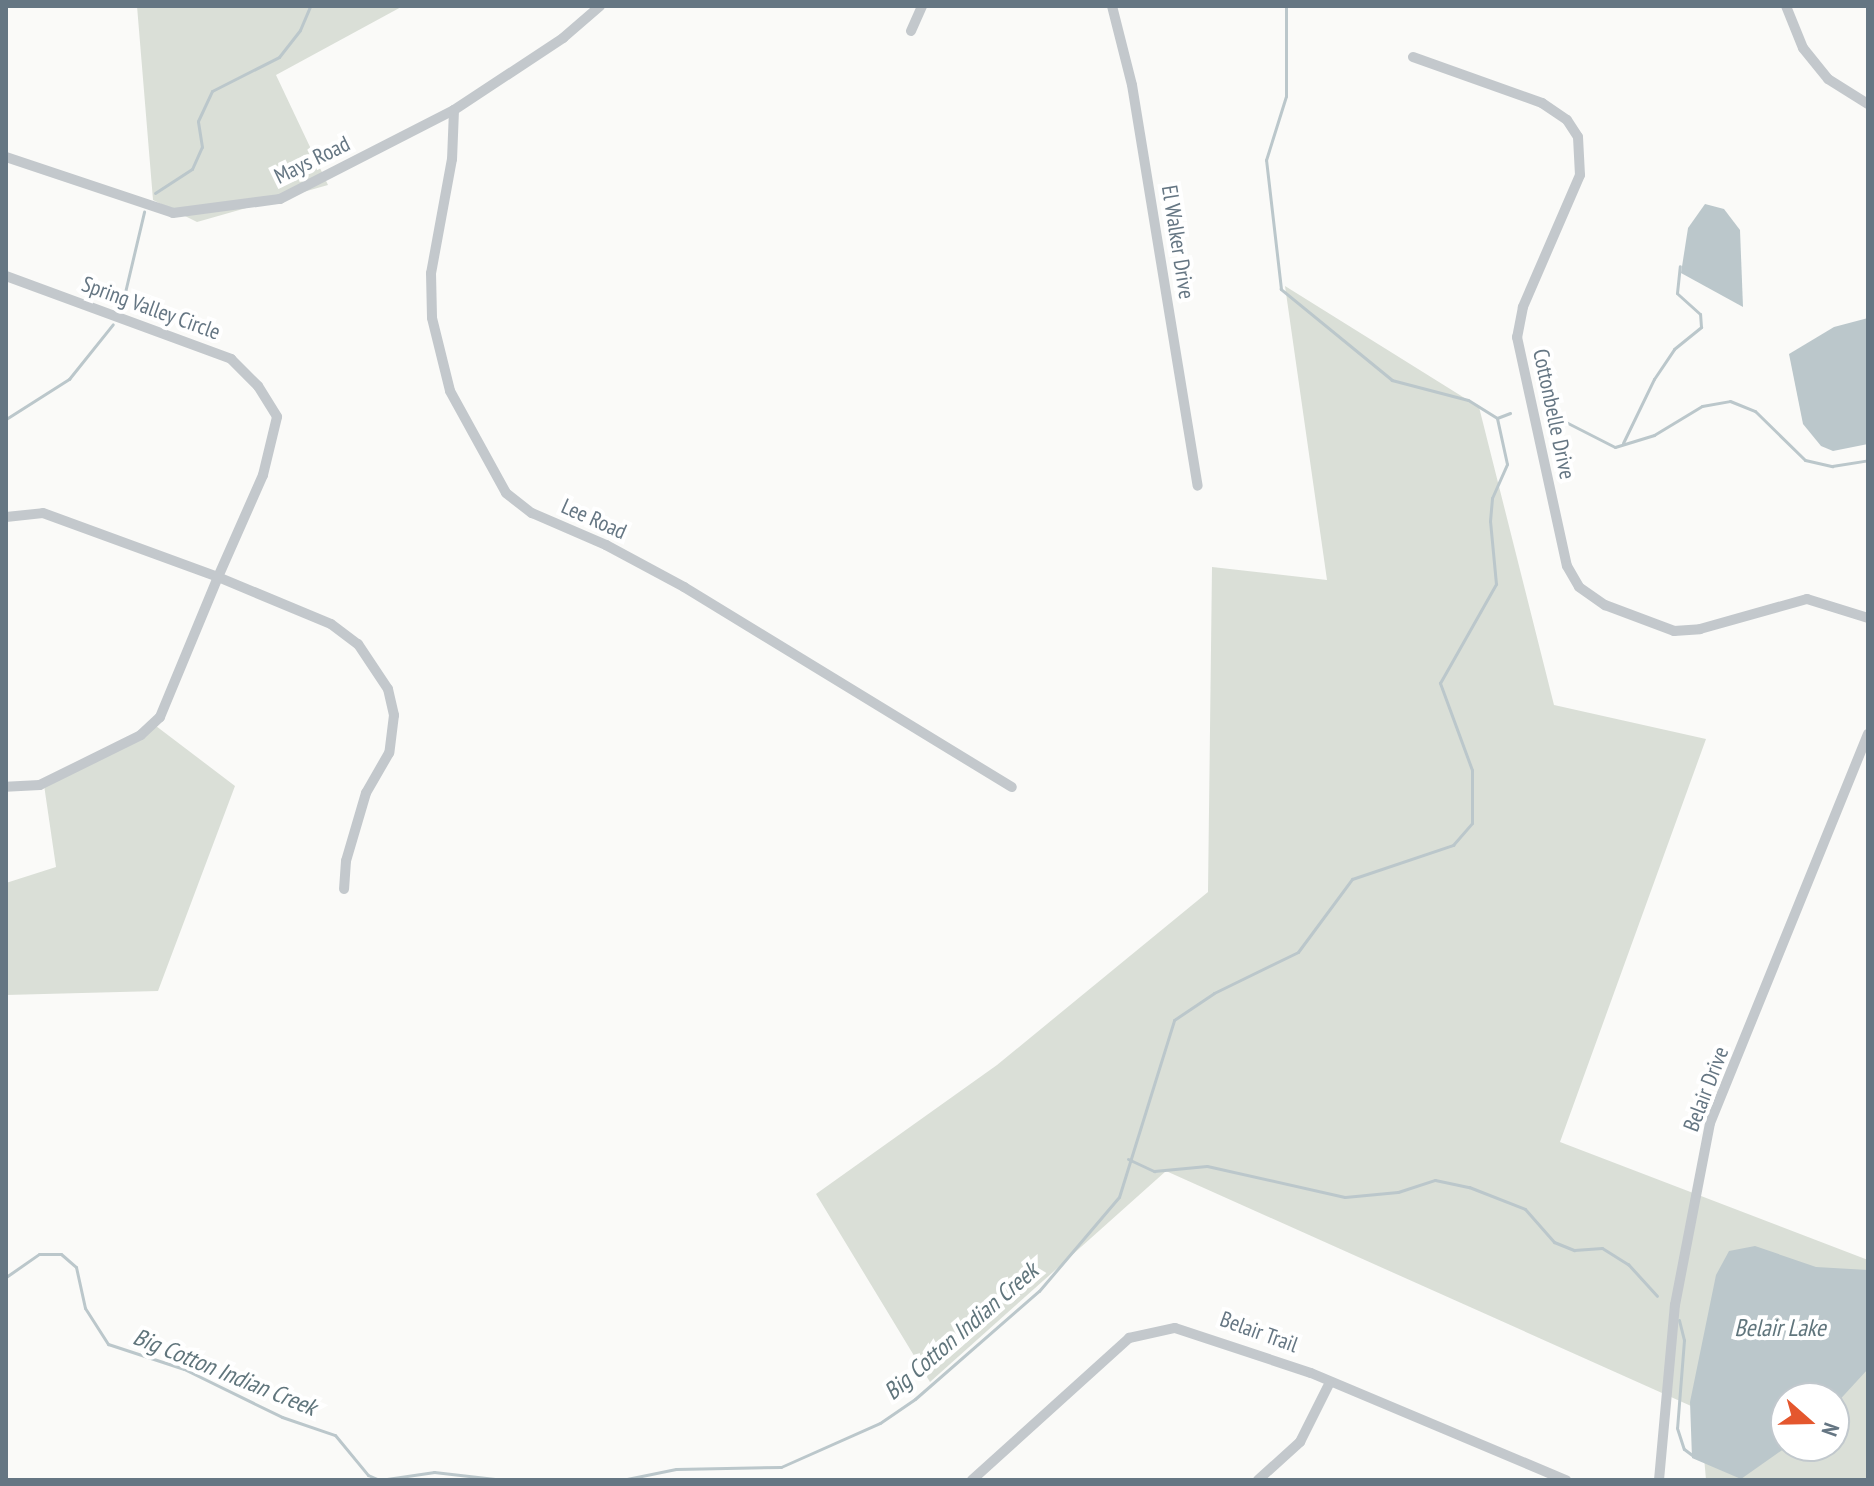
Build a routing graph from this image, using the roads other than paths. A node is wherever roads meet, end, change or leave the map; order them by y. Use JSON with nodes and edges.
{"nodes":[{"id":1,"x":600,"y":6,"type":"edge"},
{"id":2,"x":922,"y":6,"type":"edge"},
{"id":3,"x":1112,"y":6,"type":"edge"},
{"id":4,"x":1786,"y":6,"type":"edge"},
{"id":5,"x":911,"y":31,"type":"dead end"},
{"id":6,"x":1413,"y":57,"type":"dead end"},
{"id":7,"x":1868,"y":104,"type":"edge"},
{"id":8,"x":454,"y":110,"type":"junction"},
{"id":9,"x":8,"y":158,"type":"edge"},
{"id":10,"x":6,"y":171,"type":"edge"},
{"id":11,"x":6,"y":276,"type":"edge"},
{"id":12,"x":1198,"y":486,"type":"dead end"},
{"id":13,"x":6,"y":517,"type":"edge"},
{"id":14,"x":218,"y":577,"type":"junction"},
{"id":15,"x":1868,"y":618,"type":"edge"},
{"id":16,"x":1868,"y":734,"type":"edge"},
{"id":17,"x":6,"y":787,"type":"edge"},
{"id":18,"x":1012,"y":787,"type":"dead end"},
{"id":19,"x":344,"y":889,"type":"dead end"},
{"id":20,"x":1329,"y":1384,"type":"junction"},
{"id":21,"x":972,"y":1480,"type":"edge"},
{"id":22,"x":1258,"y":1480,"type":"edge"},
{"id":23,"x":1566,"y":1480,"type":"edge"},
{"id":24,"x":1659,"y":1480,"type":"edge"}],
"edges":[{"from":1,"to":8,"type":"street","name":"Mays Road"},
{"from":2,"to":5,"type":"street"},
{"from":3,"to":12,"type":"street","name":"El Walker Drive"},
{"from":4,"to":7,"type":"street"},
{"from":6,"to":15,"type":"street","name":"Cottonbelle Drive"},
{"from":8,"to":9,"type":"street","name":"Mays Road"},
{"from":8,"to":18,"type":"street","name":"Lee Road"},
{"from":9,"to":10,"type":"street"},
{"from":11,"to":14,"type":"street","name":"Spring Valley Circle"},
{"from":13,"to":14,"type":"street"},
{"from":14,"to":17,"type":"street","name":"Spring Valley Circle"},
{"from":14,"to":19,"type":"street"},
{"from":16,"to":24,"type":"street","name":"Belair Drive"},
{"from":20,"to":21,"type":"street","name":"Belair Trail"},
{"from":20,"to":22,"type":"street"},
{"from":20,"to":23,"type":"street","name":"Belair Trail"}]}
